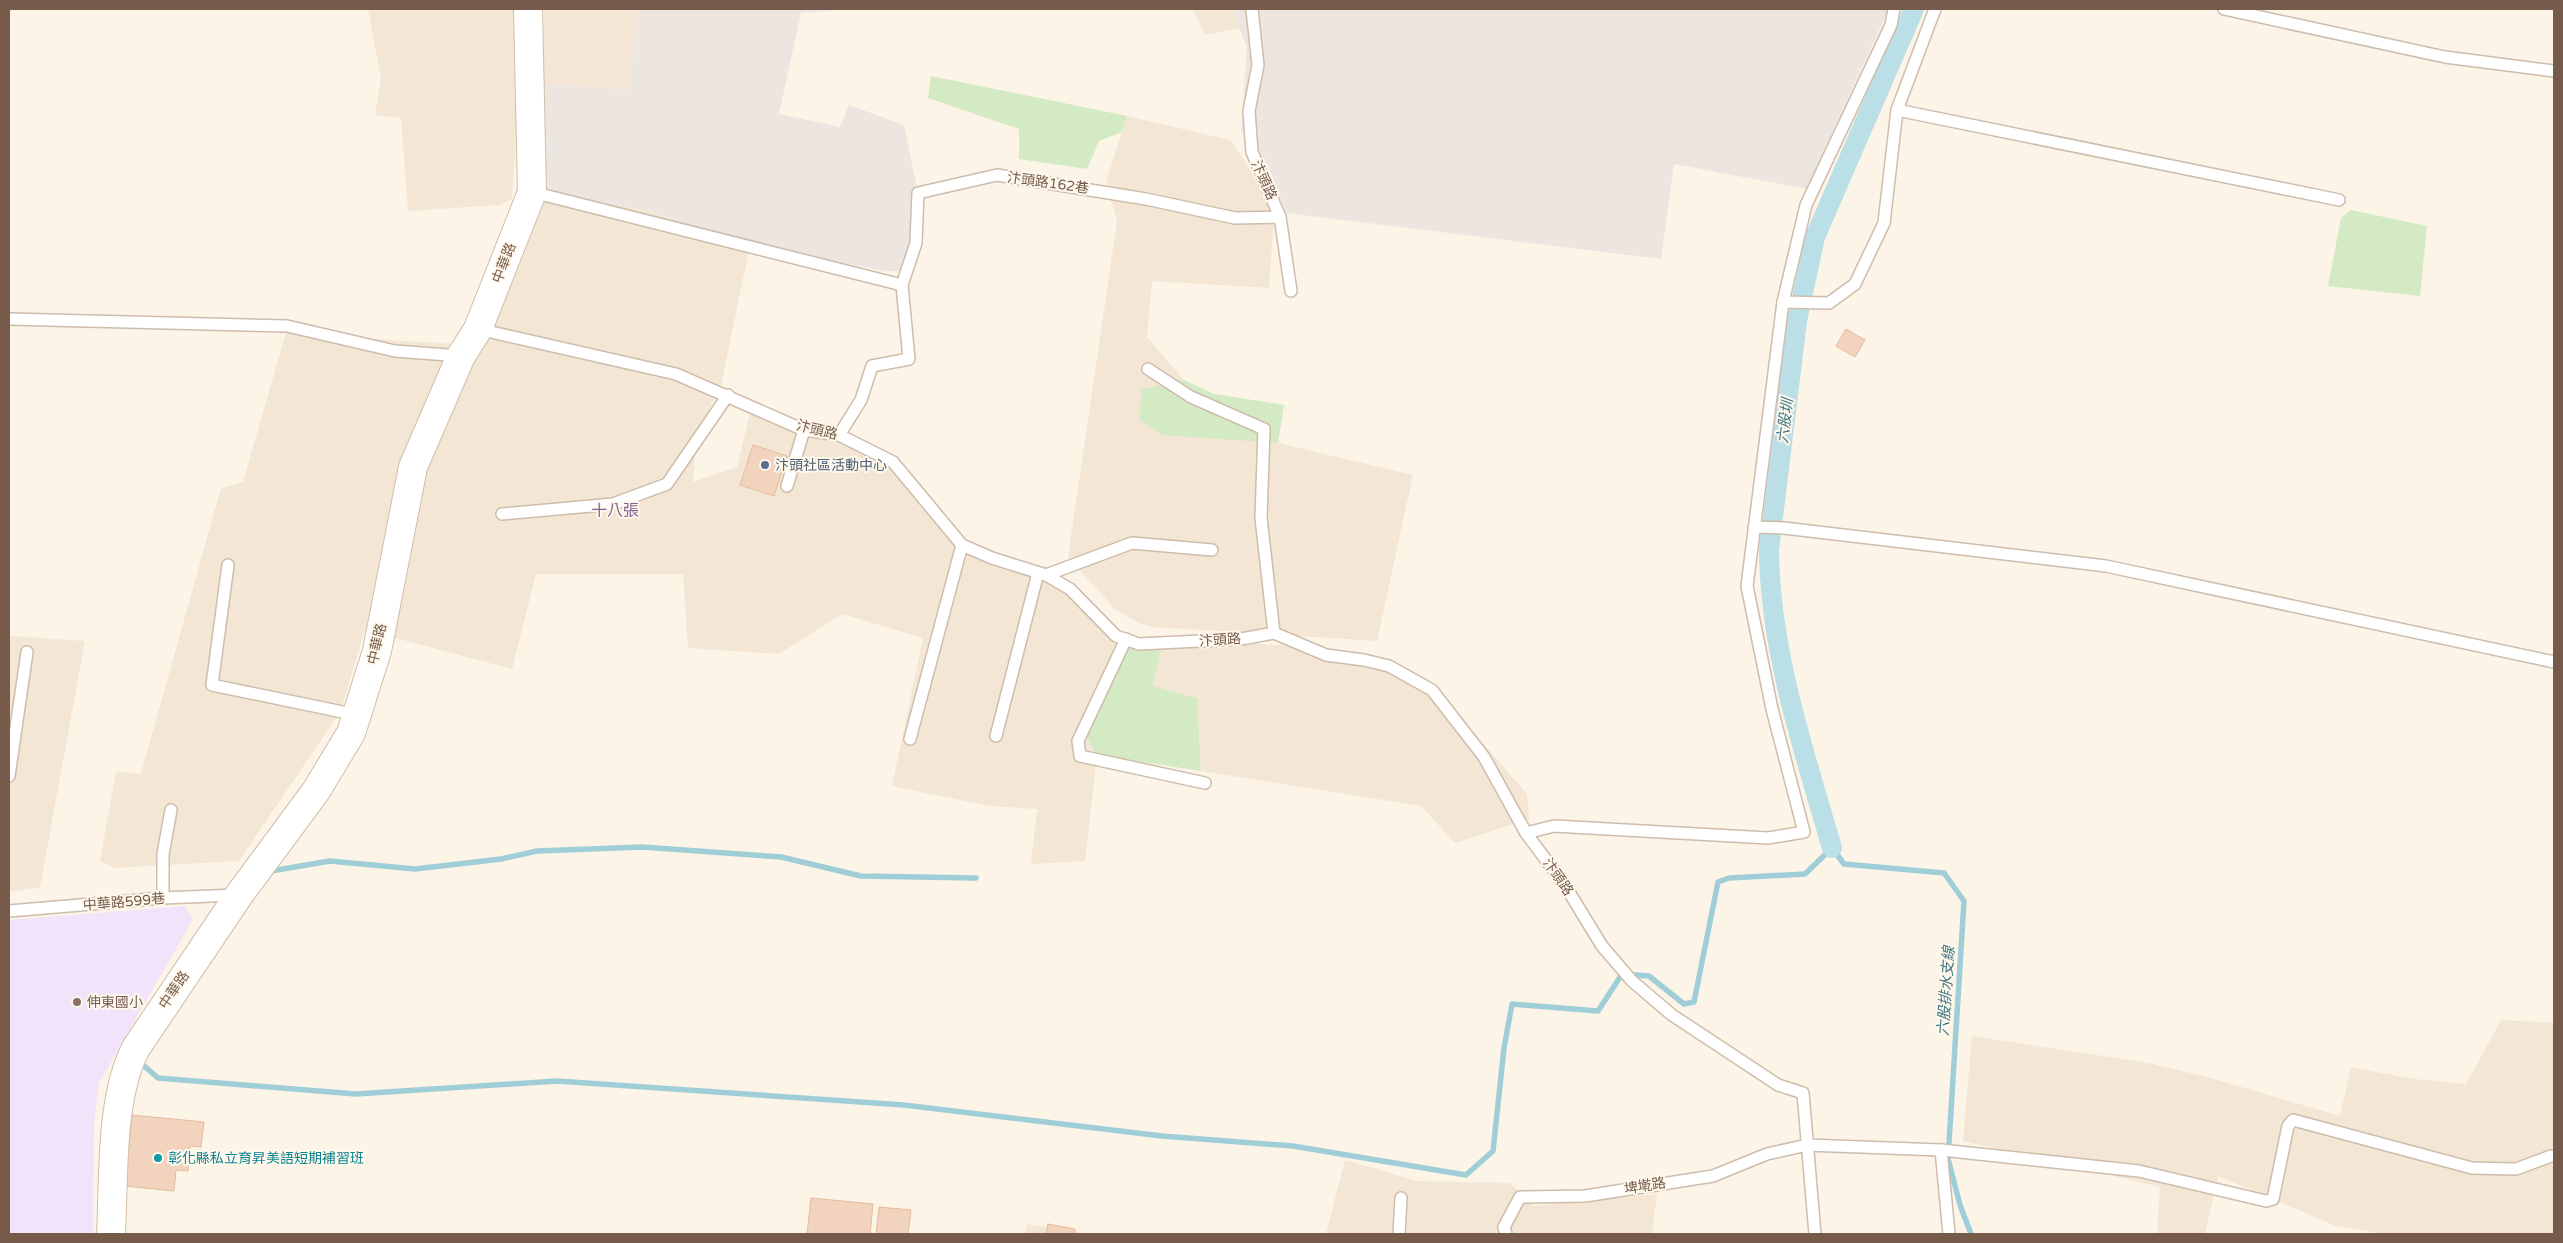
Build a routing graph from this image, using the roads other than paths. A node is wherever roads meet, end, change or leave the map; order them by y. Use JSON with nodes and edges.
{"nodes":[{"id":1,"x":528,"y":9,"type":"edge"},
{"id":2,"x":1252,"y":9,"type":"edge"},
{"id":3,"x":1894,"y":9,"type":"edge"},
{"id":4,"x":1935,"y":9,"type":"edge"},
{"id":5,"x":2224,"y":9,"type":"edge"},
{"id":6,"x":2554,"y":70,"type":"edge"},
{"id":7,"x":1897,"y":110,"type":"junction"},
{"id":8,"x":532,"y":192,"type":"junction"},
{"id":9,"x":2339,"y":200,"type":"dead end"},
{"id":10,"x":1280,"y":217,"type":"junction"},
{"id":11,"x":902,"y":285,"type":"junction"},
{"id":12,"x":1291,"y":291,"type":"dead end"},
{"id":13,"x":1788,"y":302,"type":"junction"},
{"id":14,"x":9,"y":319,"type":"edge"},
{"id":15,"x":478,"y":329,"type":"junction"},
{"id":16,"x":461,"y":356,"type":"junction"},
{"id":17,"x":1148,"y":369,"type":"dead end"},
{"id":18,"x":728,"y":395,"type":"junction"},
{"id":19,"x":804,"y":430,"type":"junction"},
{"id":20,"x":840,"y":435,"type":"junction"},
{"id":21,"x":787,"y":486,"type":"dead end"},
{"id":22,"x":502,"y":514,"type":"dead end"},
{"id":23,"x":1759,"y":527,"type":"junction"},
{"id":24,"x":962,"y":545,"type":"junction"},
{"id":25,"x":1212,"y":550,"type":"dead end"},
{"id":26,"x":228,"y":565,"type":"dead end"},
{"id":27,"x":1042,"y":574,"type":"junction"},
{"id":28,"x":1274,"y":633,"type":"junction"},
{"id":29,"x":1126,"y":639,"type":"junction"},
{"id":30,"x":27,"y":652,"type":"dead end"},
{"id":31,"x":2554,"y":662,"type":"edge"},
{"id":32,"x":357,"y":715,"type":"junction"},
{"id":33,"x":996,"y":736,"type":"dead end"},
{"id":34,"x":910,"y":739,"type":"dead end"},
{"id":35,"x":9,"y":776,"type":"edge"},
{"id":36,"x":1205,"y":783,"type":"dead end"},
{"id":37,"x":171,"y":810,"type":"dead end"},
{"id":38,"x":1526,"y":833,"type":"junction"},
{"id":39,"x":238,"y":895,"type":"junction"},
{"id":40,"x":163,"y":898,"type":"junction"},
{"id":41,"x":9,"y":912,"type":"edge"},
{"id":42,"x":1807,"y":1145,"type":"junction"},
{"id":43,"x":1941,"y":1150,"type":"junction"},
{"id":44,"x":2551,"y":1156,"type":"dead end"},
{"id":45,"x":1401,"y":1198,"type":"dead end"},
{"id":46,"x":110,"y":1234,"type":"edge"},
{"id":47,"x":1399,"y":1234,"type":"edge"},
{"id":48,"x":1506,"y":1234,"type":"edge"},
{"id":49,"x":1815,"y":1234,"type":"edge"},
{"id":50,"x":1950,"y":1234,"type":"edge"}],
"edges":[{"from":1,"to":8,"type":"street","name":"中華路"},
{"from":2,"to":10,"type":"lane","name":"汴頭路"},
{"from":3,"to":13,"type":"lane"},
{"from":4,"to":7,"type":"lane"},
{"from":5,"to":6,"type":"lane"},
{"from":7,"to":9,"type":"lane"},
{"from":7,"to":13,"type":"lane"},
{"from":8,"to":11,"type":"lane"},
{"from":8,"to":15,"type":"street","name":"中華路"},
{"from":10,"to":11,"type":"lane","name":"汴頭路162巷"},
{"from":10,"to":12,"type":"lane","name":"汴頭路"},
{"from":11,"to":20,"type":"lane","name":"汴頭路162巷"},
{"from":13,"to":23,"type":"lane"},
{"from":14,"to":16,"type":"lane"},
{"from":15,"to":16,"type":"street","name":"中華路"},
{"from":15,"to":18,"type":"lane","name":"汴頭路"},
{"from":16,"to":32,"type":"street","name":"中華路"},
{"from":17,"to":28,"type":"lane"},
{"from":18,"to":19,"type":"lane","name":"汴頭路"},
{"from":18,"to":22,"type":"lane"},
{"from":19,"to":20,"type":"lane","name":"汴頭路"},
{"from":19,"to":21,"type":"lane"},
{"from":20,"to":24,"type":"lane","name":"汴頭路"},
{"from":23,"to":31,"type":"lane"},
{"from":23,"to":38,"type":"lane"},
{"from":24,"to":27,"type":"lane","name":"汴頭路"},
{"from":24,"to":34,"type":"lane"},
{"from":25,"to":27,"type":"lane"},
{"from":26,"to":32,"type":"lane"},
{"from":27,"to":29,"type":"lane","name":"汴頭路"},
{"from":27,"to":33,"type":"lane"},
{"from":28,"to":29,"type":"lane","name":"汴頭路"},
{"from":28,"to":38,"type":"lane","name":"汴頭路"},
{"from":29,"to":36,"type":"lane"},
{"from":30,"to":35,"type":"lane"},
{"from":32,"to":39,"type":"street","name":"中華路"},
{"from":37,"to":40,"type":"lane"},
{"from":38,"to":42,"type":"lane","name":"汴頭路"},
{"from":39,"to":40,"type":"lane","name":"中華路599巷"},
{"from":39,"to":46,"type":"street","name":"中華路"},
{"from":40,"to":41,"type":"lane","name":"中華路599巷"},
{"from":42,"to":43,"type":"lane","name":"埤墘路"},
{"from":42,"to":48,"type":"lane","name":"埤墘路"},
{"from":42,"to":49,"type":"lane"},
{"from":43,"to":44,"type":"lane","name":"埤墘路"},
{"from":43,"to":50,"type":"lane"},
{"from":45,"to":47,"type":"lane"}]}
